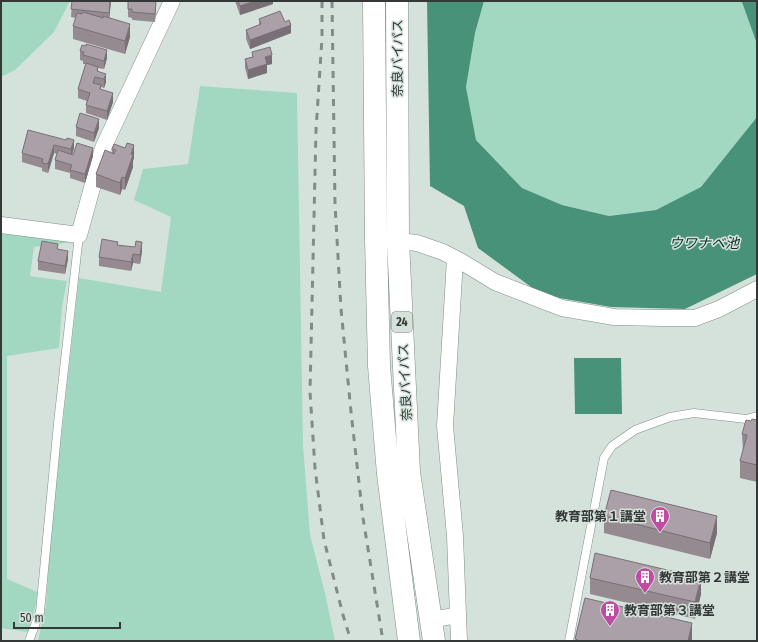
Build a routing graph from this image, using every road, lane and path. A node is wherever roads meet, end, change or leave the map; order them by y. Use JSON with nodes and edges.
{"nodes":[{"id":1,"x":172,"y":1,"type":"edge"},
{"id":2,"x":374,"y":1,"type":"edge"},
{"id":3,"x":397,"y":1,"type":"edge"},
{"id":4,"x":1,"y":225,"type":"edge"},
{"id":5,"x":79,"y":235,"type":"junction"},
{"id":6,"x":376,"y":240,"type":"junction"},
{"id":7,"x":398,"y":241,"type":"junction"},
{"id":8,"x":455,"y":259,"type":"junction"},
{"id":9,"x":757,"y":289,"type":"edge"},
{"id":10,"x":757,"y":416,"type":"edge"},
{"id":11,"x":458,"y":615,"type":"junction"},
{"id":12,"x":432,"y":631,"type":"edge"},
{"id":13,"x":29,"y":641,"type":"edge"},
{"id":14,"x":409,"y":641,"type":"edge"},
{"id":15,"x":459,"y":641,"type":"edge"},
{"id":16,"x":569,"y":641,"type":"edge"}],
"edges":[{"from":1,"to":5,"type":"street"},
{"from":2,"to":6,"type":"highway","name":"奈良バイパス","number":"24"},
{"from":3,"to":7,"type":"highway","name":"奈良バイパス","number":"24"},
{"from":4,"to":5,"type":"street"},
{"from":5,"to":13,"type":"lane"},
{"from":6,"to":7,"type":"street"},
{"from":6,"to":14,"type":"highway","name":"奈良バイパス","number":"24"},
{"from":7,"to":8,"type":"street"},
{"from":7,"to":12,"type":"highway","name":"奈良バイパス","number":"24"},
{"from":8,"to":9,"type":"street"},
{"from":8,"to":11,"type":"street"},
{"from":10,"to":16,"type":"lane"},
{"from":11,"to":12,"type":"street"},
{"from":11,"to":15,"type":"street"}]}
